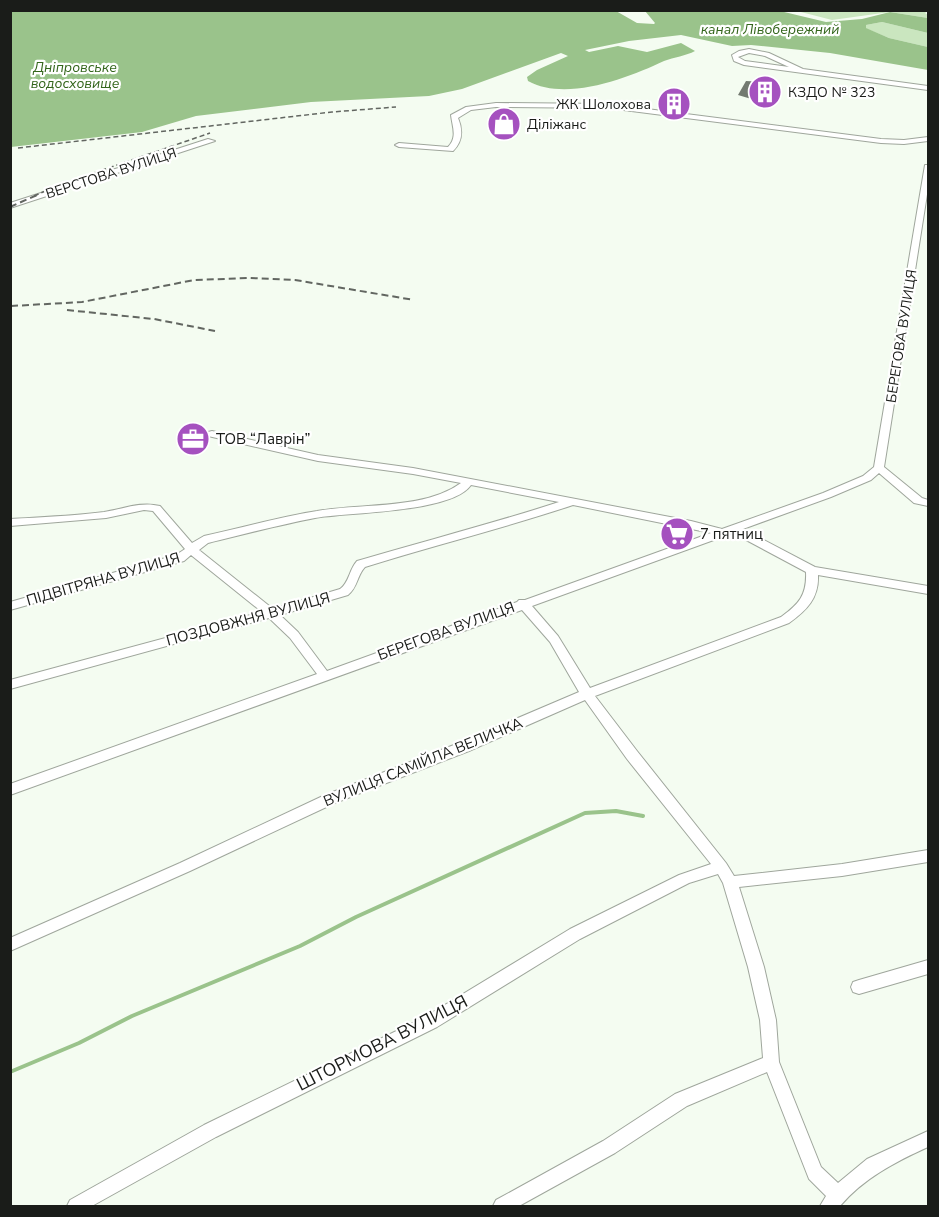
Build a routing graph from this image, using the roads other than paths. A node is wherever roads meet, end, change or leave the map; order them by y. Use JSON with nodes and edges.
{"nodes":[{"id":1,"x":800,"y":70,"type":"junction"},
{"id":2,"x":928,"y":88,"type":"edge"},
{"id":3,"x":928,"y":139,"type":"edge"},
{"id":4,"x":212,"y":141,"type":"dead end"},
{"id":5,"x":399,"y":145,"type":"dead end"},
{"id":6,"x":928,"y":168,"type":"edge"},
{"id":7,"x":10,"y":206,"type":"edge"},
{"id":8,"x":212,"y":434,"type":"dead end"},
{"id":9,"x":879,"y":468,"type":"junction"},
{"id":10,"x":468,"y":481,"type":"junction"},
{"id":11,"x":571,"y":502,"type":"junction"},
{"id":12,"x":923,"y":502,"type":"edge"},
{"id":13,"x":928,"y":511,"type":"edge"},
{"id":14,"x":10,"y":523,"type":"edge"},
{"id":15,"x":727,"y":530,"type":"junction"},
{"id":16,"x":192,"y":550,"type":"junction"},
{"id":17,"x":812,"y":570,"type":"junction"},
{"id":18,"x":928,"y":590,"type":"edge"},
{"id":19,"x":523,"y":603,"type":"junction"},
{"id":20,"x":10,"y":606,"type":"edge"},
{"id":21,"x":272,"y":614,"type":"junction"},
{"id":22,"x":324,"y":675,"type":"junction"},
{"id":23,"x":10,"y":685,"type":"edge"},
{"id":24,"x":587,"y":694,"type":"junction"},
{"id":25,"x":10,"y":790,"type":"edge"},
{"id":26,"x":928,"y":856,"type":"edge"},
{"id":27,"x":721,"y":867,"type":"junction"},
{"id":28,"x":730,"y":882,"type":"junction"},
{"id":29,"x":10,"y":945,"type":"edge"},
{"id":30,"x":928,"y":967,"type":"edge"},
{"id":31,"x":859,"y":987,"type":"dead end"},
{"id":32,"x":771,"y":1062,"type":"junction"},
{"id":33,"x":928,"y":1139,"type":"edge"},
{"id":34,"x":834,"y":1201,"type":"edge"},
{"id":35,"x":76,"y":1206,"type":"edge"},
{"id":36,"x":502,"y":1206,"type":"edge"}],
"edges":[{"from":1,"to":1,"type":"street"},
{"from":1,"to":2,"type":"street"},
{"from":3,"to":5,"type":"street"},
{"from":4,"to":7,"type":"street","name":"ВЕРСТОВА ВУЛИЦЯ"},
{"from":6,"to":9,"type":"street","name":"БЕРЕГОВА ВУЛИЦЯ"},
{"from":8,"to":10,"type":"street"},
{"from":9,"to":12,"type":"street"},
{"from":9,"to":15,"type":"street","name":"БЕРЕГОВА ВУЛИЦЯ"},
{"from":10,"to":11,"type":"street"},
{"from":10,"to":16,"type":"street","name":"ПІДВІТРЯНА ВУЛИЦЯ"},
{"from":11,"to":15,"type":"street"},
{"from":11,"to":21,"type":"street","name":"ПОЗДОВЖНЯ ВУЛИЦЯ"},
{"from":12,"to":13,"type":"street"},
{"from":14,"to":16,"type":"street"},
{"from":15,"to":17,"type":"street"},
{"from":15,"to":19,"type":"street","name":"БЕРЕГОВА ВУЛИЦЯ"},
{"from":16,"to":20,"type":"street","name":"ПІДВІТРЯНА ВУЛИЦЯ"},
{"from":16,"to":21,"type":"street"},
{"from":17,"to":18,"type":"street"},
{"from":17,"to":24,"type":"street","name":"ВУЛИЦЯ САМІЙЛА ВЕЛИЧКА"},
{"from":19,"to":22,"type":"street","name":"БЕРЕГОВА ВУЛИЦЯ"},
{"from":19,"to":24,"type":"street"},
{"from":21,"to":22,"type":"street"},
{"from":21,"to":23,"type":"street","name":"ПОЗДОВЖНЯ ВУЛИЦЯ"},
{"from":22,"to":25,"type":"street","name":"БЕРЕГОВА ВУЛИЦЯ"},
{"from":24,"to":27,"type":"street"},
{"from":24,"to":29,"type":"street","name":"ВУЛИЦЯ САМІЙЛА ВЕЛИЧКА"},
{"from":26,"to":28,"type":"street"},
{"from":27,"to":28,"type":"street"},
{"from":27,"to":35,"type":"street","name":"ШТОРМОВА ВУЛИЦЯ"},
{"from":28,"to":32,"type":"street"},
{"from":30,"to":31,"type":"street"},
{"from":32,"to":34,"type":"street"},
{"from":32,"to":36,"type":"street"},
{"from":33,"to":34,"type":"street"}]}
